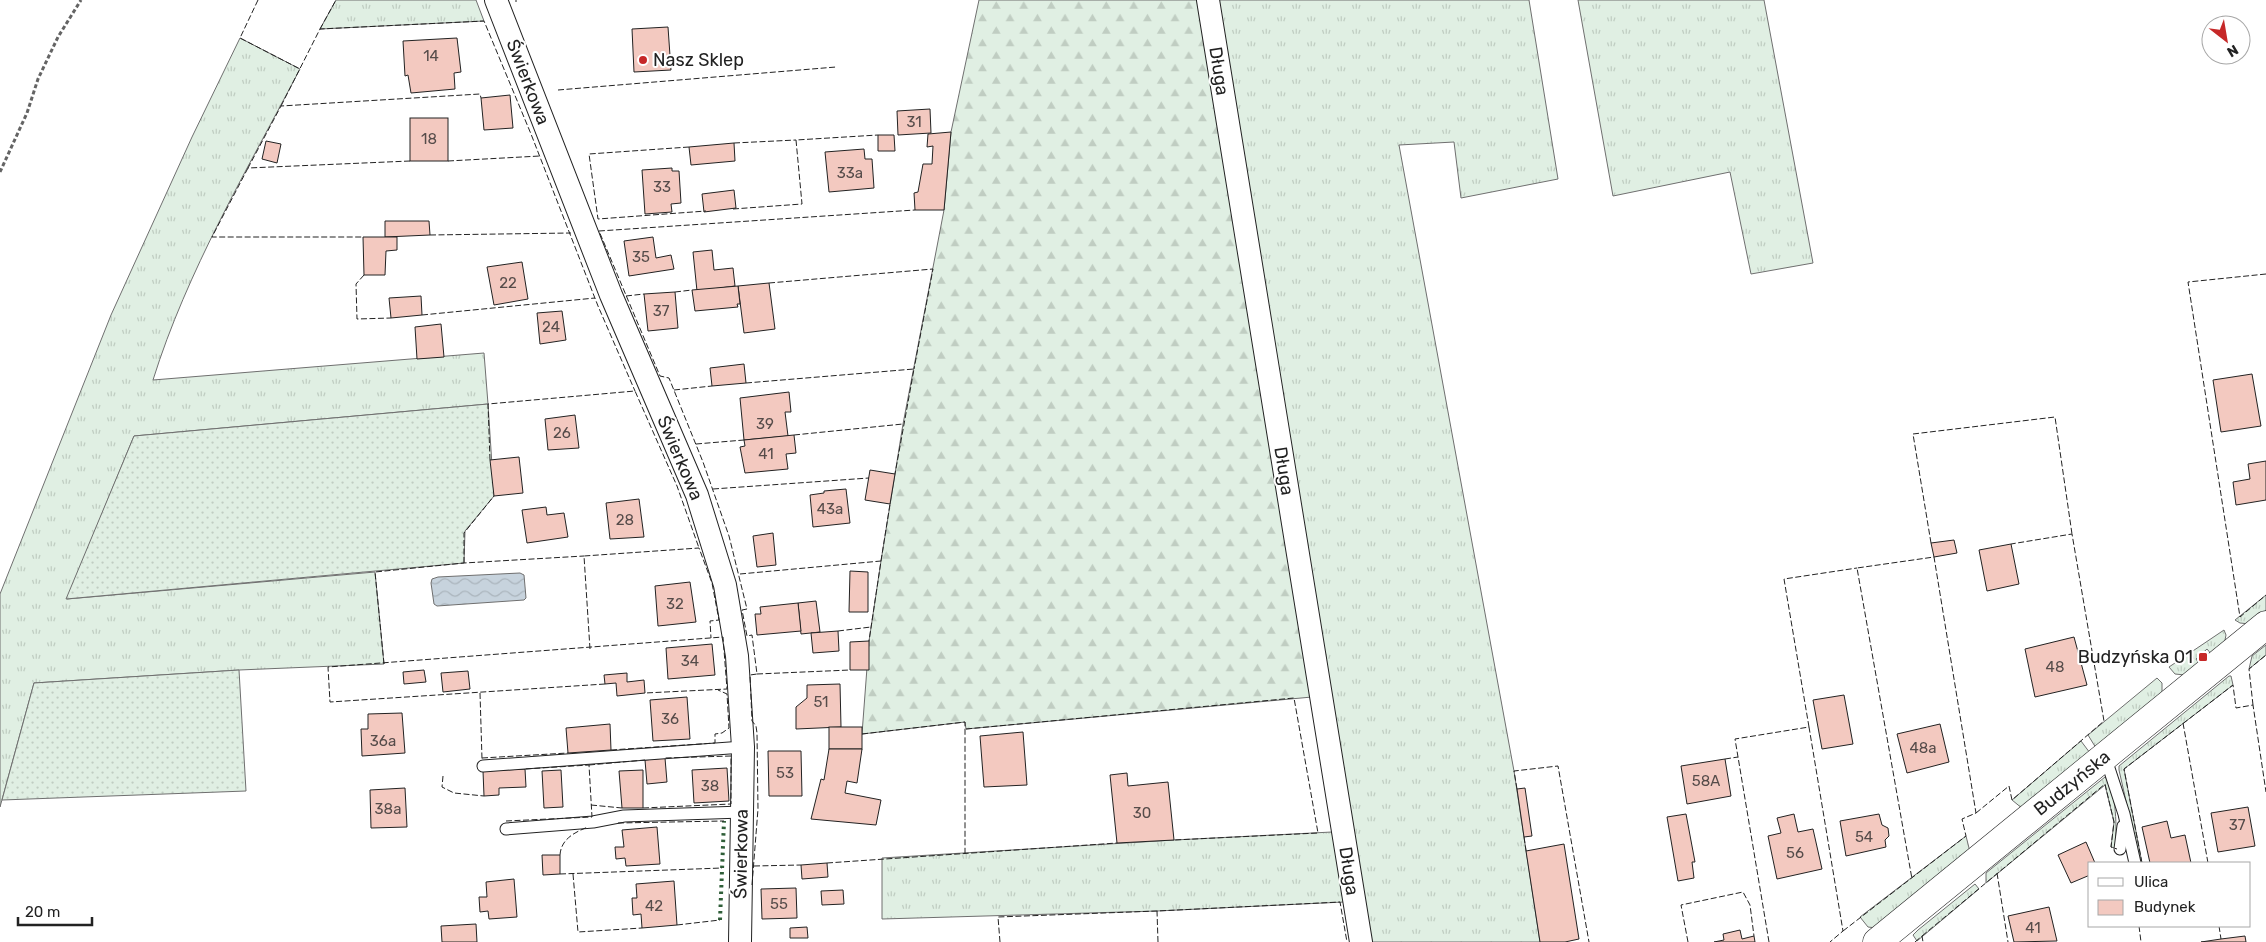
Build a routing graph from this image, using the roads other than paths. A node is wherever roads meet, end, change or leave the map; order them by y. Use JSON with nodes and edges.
{"nodes":[{"id":1,"x":496,"y":0,"type":"edge"},
{"id":2,"x":1208,"y":0,"type":"edge"},
{"id":3,"x":2266,"y":625,"type":"edge"},
{"id":4,"x":743,"y":746,"type":"junction"},
{"id":5,"x":2105,"y":756,"type":"junction"},
{"id":6,"x":482,"y":766,"type":"dead end"},
{"id":7,"x":742,"y":812,"type":"junction"},
{"id":8,"x":2124,"y":814,"type":"junction"},
{"id":9,"x":506,"y":829,"type":"dead end"},
{"id":10,"x":2120,"y":849,"type":"dead end"},
{"id":11,"x":2135,"y":862,"type":"edge"},
{"id":12,"x":740,"y":942,"type":"edge"},
{"id":13,"x":1361,"y":942,"type":"edge"},
{"id":14,"x":1878,"y":942,"type":"edge"}],
"edges":[{"from":1,"to":4,"type":"street","name":"Świerkowa"},
{"from":2,"to":13,"type":"street","name":"Długa"},
{"from":3,"to":5,"type":"street","name":"Budzyńska"},
{"from":4,"to":6,"type":"lane"},
{"from":4,"to":7,"type":"street","name":"Świerkowa"},
{"from":5,"to":8,"type":"lane"},
{"from":5,"to":14,"type":"street","name":"Budzyńska"},
{"from":7,"to":9,"type":"lane"},
{"from":7,"to":12,"type":"street","name":"Świerkowa"},
{"from":8,"to":10,"type":"lane"},
{"from":8,"to":11,"type":"lane"}]}
